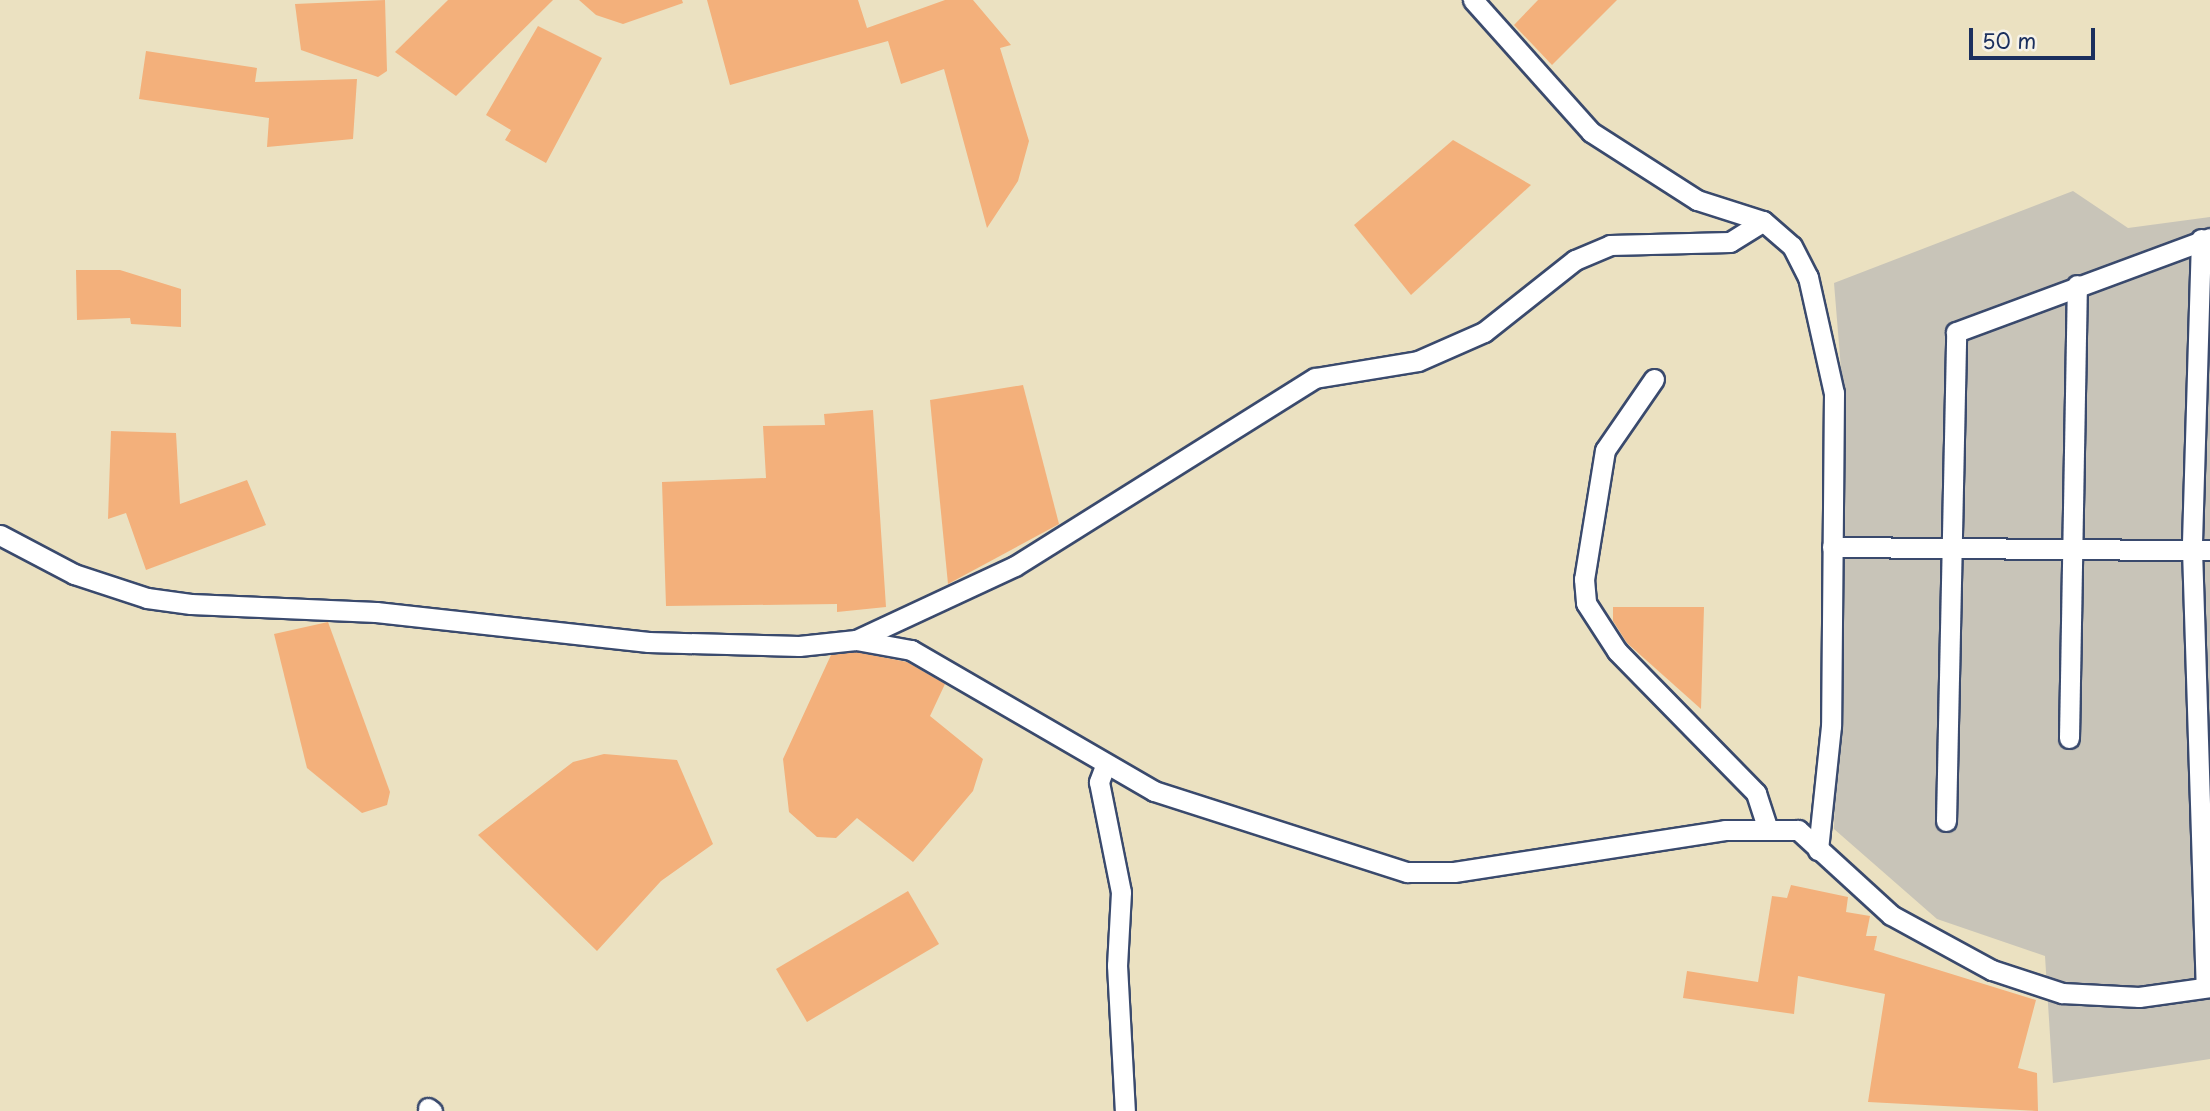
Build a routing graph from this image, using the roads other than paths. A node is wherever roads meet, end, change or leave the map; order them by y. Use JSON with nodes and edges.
{"nodes":[{"id":1,"x":1473,"y":0,"type":"edge"},
{"id":2,"x":1763,"y":221,"type":"junction"},
{"id":3,"x":2206,"y":239,"type":"edge"},
{"id":4,"x":2077,"y":285,"type":"junction"},
{"id":5,"x":1654,"y":379,"type":"dead end"},
{"id":6,"x":0,"y":535,"type":"edge"},
{"id":7,"x":1832,"y":547,"type":"junction"},
{"id":8,"x":1952,"y":548,"type":"junction"},
{"id":9,"x":2073,"y":549,"type":"junction"},
{"id":10,"x":2201,"y":550,"type":"edge"},
{"id":11,"x":856,"y":640,"type":"junction"},
{"id":12,"x":2069,"y":737,"type":"dead end"},
{"id":13,"x":2204,"y":765,"type":"edge"},
{"id":14,"x":1105,"y":766,"type":"junction"},
{"id":15,"x":1946,"y":821,"type":"dead end"},
{"id":16,"x":1767,"y":826,"type":"junction"},
{"id":17,"x":1818,"y":850,"type":"junction"},
{"id":18,"x":2208,"y":987,"type":"edge"},
{"id":19,"x":1125,"y":1111,"type":"edge"}],
"edges":[{"from":1,"to":2,"type":"street"},
{"from":2,"to":7,"type":"street"},
{"from":2,"to":11,"type":"street"},
{"from":3,"to":4,"type":"street"},
{"from":3,"to":10,"type":"street"},
{"from":4,"to":8,"type":"street"},
{"from":4,"to":9,"type":"street"},
{"from":5,"to":16,"type":"street"},
{"from":6,"to":11,"type":"street"},
{"from":7,"to":8,"type":"street"},
{"from":7,"to":17,"type":"street"},
{"from":8,"to":9,"type":"street"},
{"from":8,"to":15,"type":"street"},
{"from":9,"to":10,"type":"street"},
{"from":9,"to":12,"type":"street"},
{"from":10,"to":13,"type":"street"},
{"from":11,"to":14,"type":"street"},
{"from":13,"to":18,"type":"street"},
{"from":14,"to":16,"type":"street"},
{"from":14,"to":19,"type":"street"},
{"from":16,"to":17,"type":"street"},
{"from":17,"to":18,"type":"street"}]}
